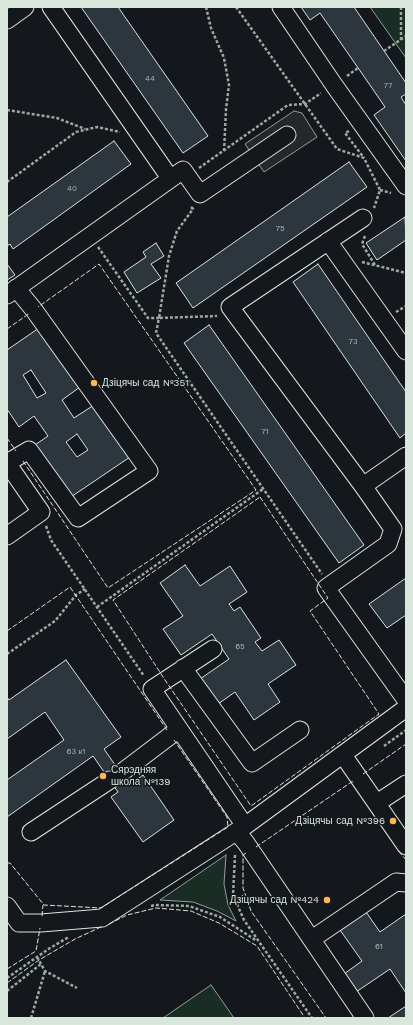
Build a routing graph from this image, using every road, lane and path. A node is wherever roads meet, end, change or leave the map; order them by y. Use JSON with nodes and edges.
{"nodes":[{"id":1,"x":25,"y":7,"type":"edge"},
{"id":2,"x":51,"y":7,"type":"edge"},
{"id":3,"x":206,"y":7,"type":"edge"},
{"id":4,"x":236,"y":7,"type":"edge"},
{"id":5,"x":281,"y":7,"type":"edge"},
{"id":6,"x":401,"y":7,"type":"edge"},
{"id":7,"x":7,"y":20,"type":"edge"},
{"id":8,"x":406,"y":36,"type":"edge"},
{"id":9,"x":401,"y":40,"type":"junction"},
{"id":10,"x":384,"y":51,"type":"dead end"},
{"id":11,"x":318,"y":95,"type":"dead end"},
{"id":12,"x":305,"y":104,"type":"junction"},
{"id":13,"x":7,"y":110,"type":"edge"},
{"id":14,"x":86,"y":130,"type":"junction"},
{"id":15,"x":287,"y":135,"type":"dead end"},
{"id":16,"x":142,"y":137,"type":"junction"},
{"id":17,"x":224,"y":152,"type":"junction"},
{"id":18,"x":188,"y":176,"type":"junction"},
{"id":19,"x":170,"y":178,"type":"junction"},
{"id":20,"x":7,"y":182,"type":"edge"},
{"id":21,"x":406,"y":186,"type":"edge"},
{"id":22,"x":368,"y":220,"type":"junction"},
{"id":23,"x":328,"y":241,"type":"junction"},
{"id":24,"x":96,"y":245,"type":"dead end"},
{"id":25,"x":338,"y":255,"type":"junction"},
{"id":26,"x":375,"y":265,"type":"junction"},
{"id":27,"x":406,"y":273,"type":"edge"},
{"id":28,"x":12,"y":292,"type":"edge"},
{"id":29,"x":406,"y":351,"type":"edge"},
{"id":30,"x":406,"y":456,"type":"edge"},
{"id":31,"x":7,"y":463,"type":"edge"},
{"id":32,"x":363,"y":486,"type":"junction"},
{"id":33,"x":264,"y":489,"type":"junction"},
{"id":34,"x":7,"y":536,"type":"edge"},
{"id":35,"x":51,"y":540,"type":"dead end"},
{"id":36,"x":330,"y":586,"type":"junction"},
{"id":37,"x":85,"y":589,"type":"junction"},
{"id":38,"x":97,"y":607,"type":"junction"},
{"id":39,"x":213,"y":649,"type":"dead end"},
{"id":40,"x":7,"y":654,"type":"edge"},
{"id":41,"x":183,"y":668,"type":"junction"},
{"id":42,"x":152,"y":688,"type":"junction"},
{"id":43,"x":406,"y":700,"type":"edge"},
{"id":44,"x":406,"y":708,"type":"edge"},
{"id":45,"x":179,"y":729,"type":"junction"},
{"id":46,"x":300,"y":730,"type":"dead end"},
{"id":47,"x":406,"y":730,"type":"edge"},
{"id":48,"x":382,"y":747,"type":"dead end"},
{"id":49,"x":343,"y":755,"type":"junction"},
{"id":50,"x":406,"y":784,"type":"edge"},
{"id":51,"x":377,"y":804,"type":"junction"},
{"id":52,"x":31,"y":832,"type":"dead end"},
{"id":53,"x":243,"y":834,"type":"junction"},
{"id":54,"x":406,"y":846,"type":"edge"},
{"id":55,"x":406,"y":883,"type":"edge"},
{"id":56,"x":7,"y":906,"type":"edge"},
{"id":57,"x":149,"y":906,"type":"dead end"},
{"id":58,"x":70,"y":937,"type":"dead end"},
{"id":59,"x":312,"y":939,"type":"junction"},
{"id":60,"x":260,"y":942,"type":"junction"},
{"id":61,"x":37,"y":957,"type":"junction"},
{"id":62,"x":41,"y":964,"type":"junction"},
{"id":63,"x":45,"y":971,"type":"junction"},
{"id":64,"x":7,"y":978,"type":"edge"},
{"id":65,"x":78,"y":988,"type":"dead end"},
{"id":66,"x":7,"y":991,"type":"edge"},
{"id":67,"x":31,"y":1018,"type":"edge"},
{"id":68,"x":312,"y":1018,"type":"edge"},
{"id":69,"x":365,"y":1018,"type":"edge"}],
"edges":[{"from":1,"to":7,"type":"lane"},
{"from":2,"to":16,"type":"lane"},
{"from":3,"to":17,"type":"path"},
{"from":4,"to":12,"type":"path"},
{"from":5,"to":21,"type":"lane"},
{"from":6,"to":9,"type":"path"},
{"from":8,"to":9,"type":"path"},
{"from":9,"to":10,"type":"path"},
{"from":11,"to":12,"type":"path"},
{"from":12,"to":17,"type":"path"},
{"from":12,"to":22,"type":"path"},
{"from":13,"to":14,"type":"path"},
{"from":14,"to":16,"type":"path"},
{"from":14,"to":20,"type":"path"},
{"from":15,"to":18,"type":"lane"},
{"from":16,"to":19,"type":"lane"},
{"from":17,"to":18,"type":"path"},
{"from":18,"to":19,"type":"lane"},
{"from":19,"to":28,"type":"lane"},
{"from":22,"to":23,"type":"lane"},
{"from":22,"to":26,"type":"path"},
{"from":23,"to":25,"type":"lane"},
{"from":23,"to":32,"type":"lane"},
{"from":24,"to":33,"type":"path"},
{"from":25,"to":26,"type":"path"},
{"from":25,"to":29,"type":"lane"},
{"from":26,"to":27,"type":"path"},
{"from":28,"to":31,"type":"lane"},
{"from":30,"to":32,"type":"lane"},
{"from":31,"to":34,"type":"lane"},
{"from":32,"to":36,"type":"lane"},
{"from":33,"to":36,"type":"path"},
{"from":33,"to":38,"type":"path"},
{"from":35,"to":37,"type":"path"},
{"from":36,"to":43,"type":"lane"},
{"from":37,"to":38,"type":"path"},
{"from":37,"to":40,"type":"path"},
{"from":38,"to":42,"type":"path"},
{"from":39,"to":41,"type":"lane"},
{"from":41,"to":42,"type":"lane"},
{"from":41,"to":46,"type":"lane"},
{"from":42,"to":45,"type":"lane"},
{"from":44,"to":49,"type":"lane"},
{"from":45,"to":52,"type":"lane"},
{"from":45,"to":53,"type":"lane"},
{"from":47,"to":48,"type":"path"},
{"from":49,"to":51,"type":"lane"},
{"from":49,"to":53,"type":"lane"},
{"from":50,"to":51,"type":"lane"},
{"from":51,"to":54,"type":"lane"},
{"from":53,"to":56,"type":"lane"},
{"from":53,"to":59,"type":"lane"},
{"from":53,"to":60,"type":"path"},
{"from":55,"to":59,"type":"lane"},
{"from":57,"to":60,"type":"path"},
{"from":58,"to":61,"type":"path"},
{"from":59,"to":69,"type":"lane"},
{"from":60,"to":68,"type":"path"},
{"from":61,"to":62,"type":"path"},
{"from":61,"to":64,"type":"path"},
{"from":62,"to":63,"type":"path"},
{"from":62,"to":66,"type":"path"},
{"from":63,"to":65,"type":"path"},
{"from":63,"to":67,"type":"path"}]}
